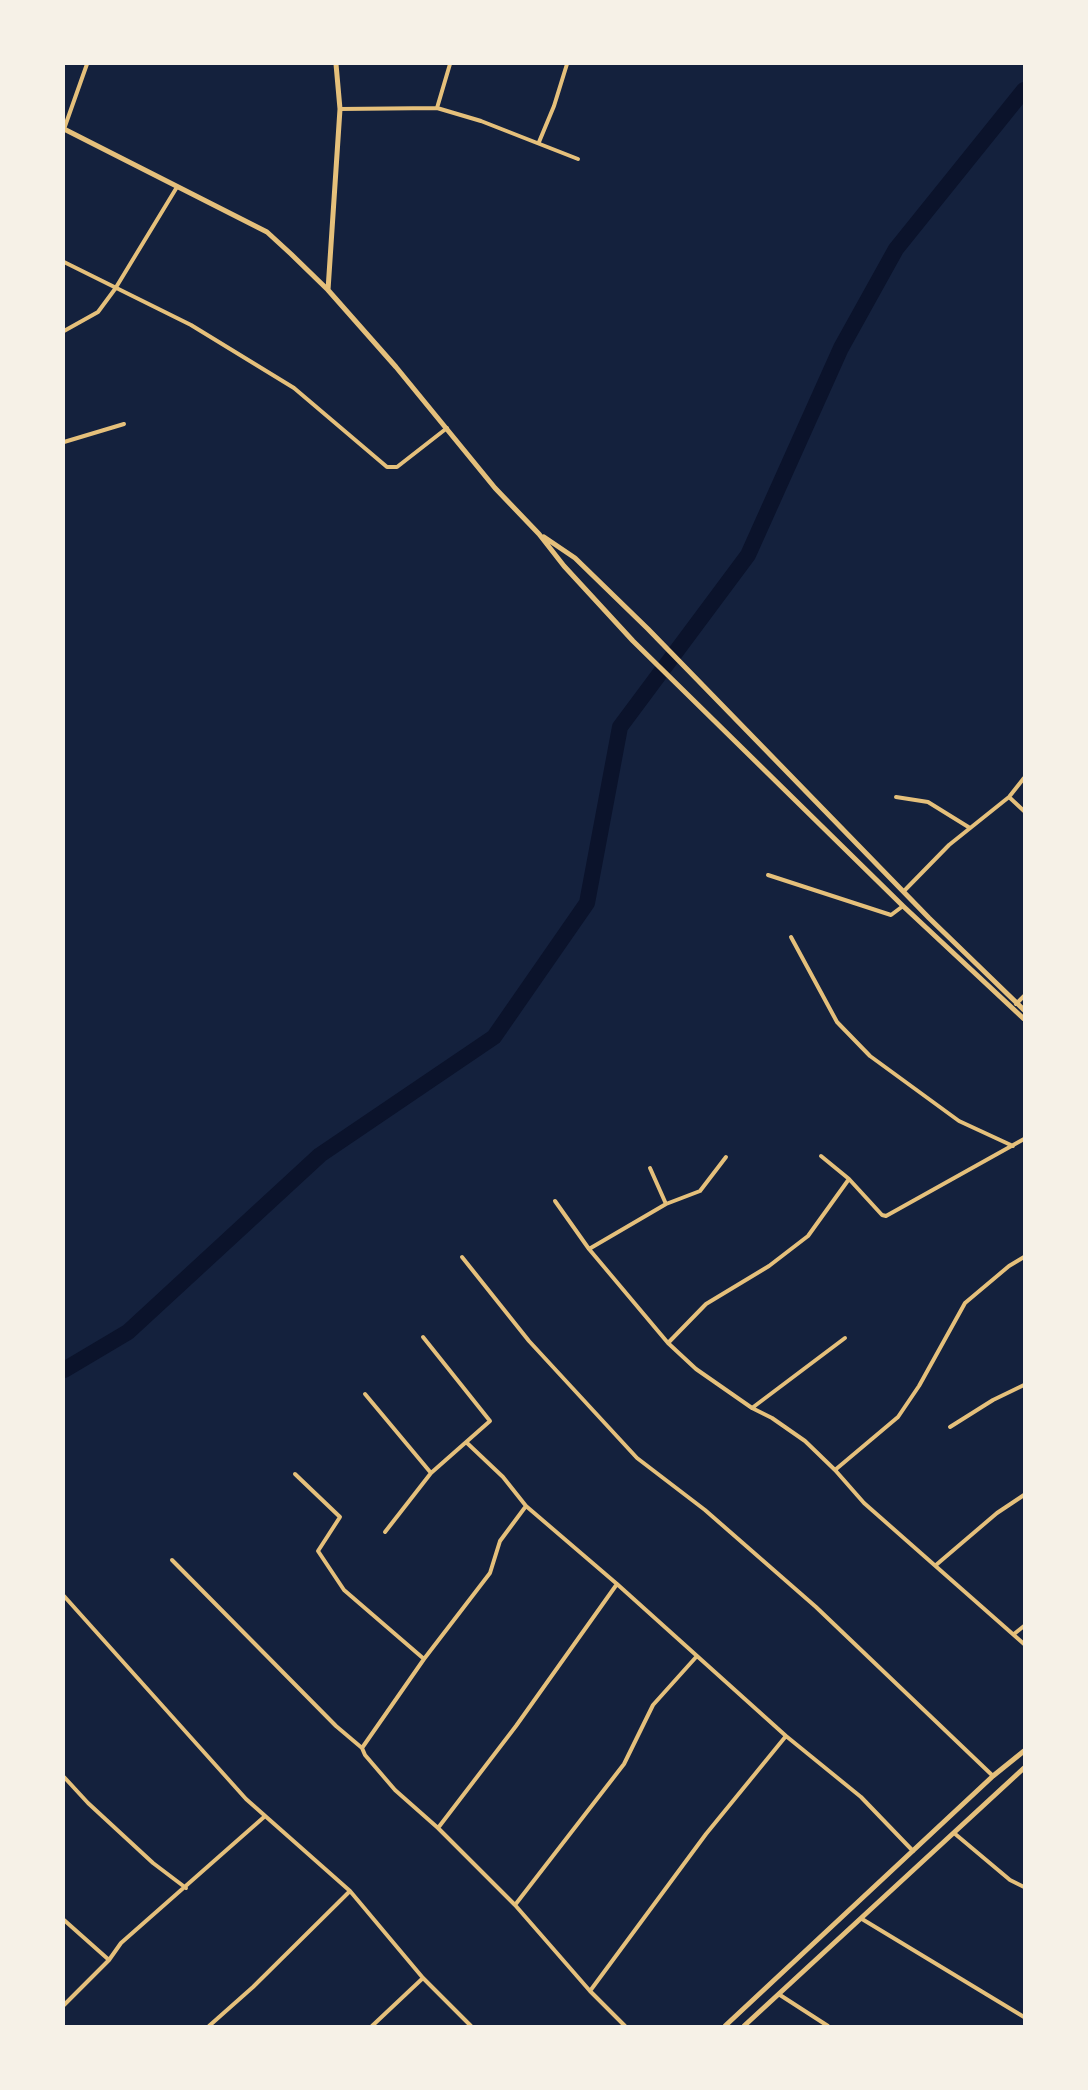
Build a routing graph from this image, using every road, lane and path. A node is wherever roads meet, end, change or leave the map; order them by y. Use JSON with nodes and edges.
{"nodes":[{"id":1,"x":87,"y":64,"type":"edge"},
{"id":2,"x":336,"y":64,"type":"edge"},
{"id":3,"x":450,"y":64,"type":"edge"},
{"id":4,"x":567,"y":64,"type":"edge"},
{"id":5,"x":437,"y":108,"type":"junction"},
{"id":6,"x":340,"y":109,"type":"junction"},
{"id":7,"x":64,"y":129,"type":"edge"},
{"id":8,"x":539,"y":142,"type":"junction"},
{"id":9,"x":578,"y":159,"type":"dead end"},
{"id":10,"x":177,"y":187,"type":"junction"},
{"id":11,"x":64,"y":262,"type":"edge"},
{"id":12,"x":115,"y":289,"type":"junction"},
{"id":13,"x":328,"y":290,"type":"junction"},
{"id":14,"x":64,"y":331,"type":"edge"},
{"id":15,"x":124,"y":424,"type":"dead end"},
{"id":16,"x":448,"y":428,"type":"junction"},
{"id":17,"x":64,"y":442,"type":"edge"},
{"id":18,"x":539,"y":534,"type":"junction"},
{"id":19,"x":1024,"y":778,"type":"edge"},
{"id":20,"x":1009,"y":797,"type":"junction"},
{"id":21,"x":896,"y":798,"type":"dead end"},
{"id":22,"x":1024,"y":811,"type":"edge"},
{"id":23,"x":970,"y":828,"type":"junction"},
{"id":24,"x":768,"y":875,"type":"dead end"},
{"id":25,"x":904,"y":891,"type":"junction"},
{"id":26,"x":903,"y":906,"type":"junction"},
{"id":27,"x":791,"y":937,"type":"dead end"},
{"id":28,"x":1024,"y":996,"type":"edge"},
{"id":29,"x":1016,"y":1004,"type":"junction"},
{"id":30,"x":1024,"y":1010,"type":"edge"},
{"id":31,"x":1024,"y":1019,"type":"edge"},
{"id":32,"x":1024,"y":1139,"type":"edge"},
{"id":33,"x":1013,"y":1146,"type":"junction"},
{"id":34,"x":821,"y":1156,"type":"dead end"},
{"id":35,"x":726,"y":1157,"type":"dead end"},
{"id":36,"x":650,"y":1168,"type":"dead end"},
{"id":37,"x":849,"y":1179,"type":"junction"},
{"id":38,"x":555,"y":1201,"type":"dead end"},
{"id":39,"x":666,"y":1204,"type":"junction"},
{"id":40,"x":589,"y":1249,"type":"junction"},
{"id":41,"x":462,"y":1257,"type":"dead end"},
{"id":42,"x":1024,"y":1257,"type":"edge"},
{"id":43,"x":423,"y":1337,"type":"dead end"},
{"id":44,"x":845,"y":1338,"type":"dead end"},
{"id":45,"x":668,"y":1343,"type":"junction"},
{"id":46,"x":1024,"y":1385,"type":"edge"},
{"id":47,"x":365,"y":1394,"type":"dead end"},
{"id":48,"x":752,"y":1408,"type":"junction"},
{"id":49,"x":950,"y":1427,"type":"dead end"},
{"id":50,"x":466,"y":1442,"type":"junction"},
{"id":51,"x":835,"y":1470,"type":"junction"},
{"id":52,"x":431,"y":1473,"type":"junction"},
{"id":53,"x":295,"y":1474,"type":"dead end"},
{"id":54,"x":1024,"y":1495,"type":"edge"},
{"id":55,"x":526,"y":1506,"type":"junction"},
{"id":56,"x":385,"y":1532,"type":"dead end"},
{"id":57,"x":172,"y":1560,"type":"dead end"},
{"id":58,"x":936,"y":1565,"type":"junction"},
{"id":59,"x":617,"y":1584,"type":"junction"},
{"id":60,"x":64,"y":1596,"type":"edge"},
{"id":61,"x":1024,"y":1626,"type":"edge"},
{"id":62,"x":1014,"y":1634,"type":"junction"},
{"id":63,"x":1024,"y":1644,"type":"edge"},
{"id":64,"x":697,"y":1656,"type":"junction"},
{"id":65,"x":424,"y":1659,"type":"junction"},
{"id":66,"x":786,"y":1736,"type":"junction"},
{"id":67,"x":362,"y":1748,"type":"junction"},
{"id":68,"x":1024,"y":1751,"type":"edge"},
{"id":69,"x":1024,"y":1768,"type":"edge"},
{"id":70,"x":993,"y":1776,"type":"junction"},
{"id":71,"x":64,"y":1777,"type":"edge"},
{"id":72,"x":264,"y":1817,"type":"junction"},
{"id":73,"x":438,"y":1828,"type":"junction"},
{"id":74,"x":954,"y":1833,"type":"junction"},
{"id":75,"x":913,"y":1851,"type":"junction"},
{"id":76,"x":1024,"y":1887,"type":"edge"},
{"id":77,"x":186,"y":1888,"type":"junction"},
{"id":78,"x":350,"y":1891,"type":"junction"},
{"id":79,"x":515,"y":1906,"type":"junction"},
{"id":80,"x":862,"y":1919,"type":"junction"},
{"id":81,"x":64,"y":1920,"type":"edge"},
{"id":82,"x":109,"y":1960,"type":"junction"},
{"id":83,"x":423,"y":1978,"type":"junction"},
{"id":84,"x":590,"y":1991,"type":"junction"},
{"id":85,"x":780,"y":1995,"type":"junction"},
{"id":86,"x":64,"y":2005,"type":"edge"},
{"id":87,"x":1024,"y":2017,"type":"edge"},
{"id":88,"x":209,"y":2026,"type":"edge"},
{"id":89,"x":372,"y":2026,"type":"edge"},
{"id":90,"x":471,"y":2026,"type":"edge"},
{"id":91,"x":625,"y":2026,"type":"edge"},
{"id":92,"x":725,"y":2026,"type":"edge"},
{"id":93,"x":744,"y":2026,"type":"edge"},
{"id":94,"x":828,"y":2026,"type":"edge"}],
"edges":[{"from":1,"to":7,"type":"street"},
{"from":2,"to":6,"type":"street"},
{"from":3,"to":5,"type":"street"},
{"from":4,"to":8,"type":"street"},
{"from":5,"to":6,"type":"street"},
{"from":5,"to":8,"type":"street"},
{"from":6,"to":13,"type":"street"},
{"from":7,"to":10,"type":"street"},
{"from":8,"to":9,"type":"street"},
{"from":10,"to":12,"type":"street"},
{"from":10,"to":13,"type":"street"},
{"from":11,"to":12,"type":"street"},
{"from":12,"to":14,"type":"street"},
{"from":12,"to":16,"type":"street"},
{"from":13,"to":16,"type":"street"},
{"from":15,"to":17,"type":"street"},
{"from":16,"to":18,"type":"street"},
{"from":18,"to":25,"type":"street"},
{"from":18,"to":26,"type":"street"},
{"from":19,"to":20,"type":"street"},
{"from":20,"to":22,"type":"street"},
{"from":20,"to":23,"type":"street"},
{"from":21,"to":23,"type":"street"},
{"from":23,"to":25,"type":"street"},
{"from":24,"to":26,"type":"street"},
{"from":25,"to":29,"type":"street"},
{"from":26,"to":31,"type":"street"},
{"from":27,"to":33,"type":"street"},
{"from":28,"to":29,"type":"street"},
{"from":29,"to":30,"type":"street"},
{"from":32,"to":33,"type":"street"},
{"from":33,"to":37,"type":"street"},
{"from":34,"to":37,"type":"street"},
{"from":35,"to":39,"type":"street"},
{"from":36,"to":39,"type":"street"},
{"from":37,"to":45,"type":"street"},
{"from":38,"to":40,"type":"street"},
{"from":39,"to":40,"type":"street"},
{"from":40,"to":45,"type":"street"},
{"from":41,"to":70,"type":"street"},
{"from":42,"to":51,"type":"street"},
{"from":43,"to":50,"type":"street"},
{"from":44,"to":48,"type":"street"},
{"from":45,"to":48,"type":"street"},
{"from":46,"to":49,"type":"street"},
{"from":47,"to":52,"type":"street"},
{"from":48,"to":51,"type":"street"},
{"from":50,"to":52,"type":"street"},
{"from":50,"to":55,"type":"street"},
{"from":51,"to":58,"type":"street"},
{"from":52,"to":56,"type":"street"},
{"from":53,"to":65,"type":"street"},
{"from":54,"to":58,"type":"street"},
{"from":55,"to":59,"type":"street"},
{"from":55,"to":65,"type":"street"},
{"from":57,"to":67,"type":"street"},
{"from":58,"to":62,"type":"street"},
{"from":59,"to":64,"type":"street"},
{"from":59,"to":73,"type":"street"},
{"from":60,"to":72,"type":"street"},
{"from":61,"to":62,"type":"street"},
{"from":62,"to":63,"type":"street"},
{"from":64,"to":66,"type":"street"},
{"from":64,"to":79,"type":"street"},
{"from":65,"to":67,"type":"street"},
{"from":66,"to":75,"type":"street"},
{"from":66,"to":84,"type":"street"},
{"from":67,"to":73,"type":"street"},
{"from":68,"to":70,"type":"street"},
{"from":69,"to":74,"type":"street"},
{"from":70,"to":75,"type":"street"},
{"from":71,"to":77,"type":"street"},
{"from":72,"to":77,"type":"street"},
{"from":72,"to":78,"type":"street"},
{"from":73,"to":79,"type":"street"},
{"from":74,"to":76,"type":"street"},
{"from":74,"to":80,"type":"street"},
{"from":75,"to":92,"type":"street"},
{"from":77,"to":82,"type":"street"},
{"from":78,"to":83,"type":"street"},
{"from":78,"to":88,"type":"street"},
{"from":79,"to":84,"type":"street"},
{"from":80,"to":85,"type":"street"},
{"from":80,"to":87,"type":"street"},
{"from":81,"to":82,"type":"street"},
{"from":82,"to":86,"type":"street"},
{"from":83,"to":89,"type":"street"},
{"from":83,"to":90,"type":"street"},
{"from":84,"to":91,"type":"street"},
{"from":85,"to":93,"type":"street"},
{"from":85,"to":94,"type":"street"}]}
